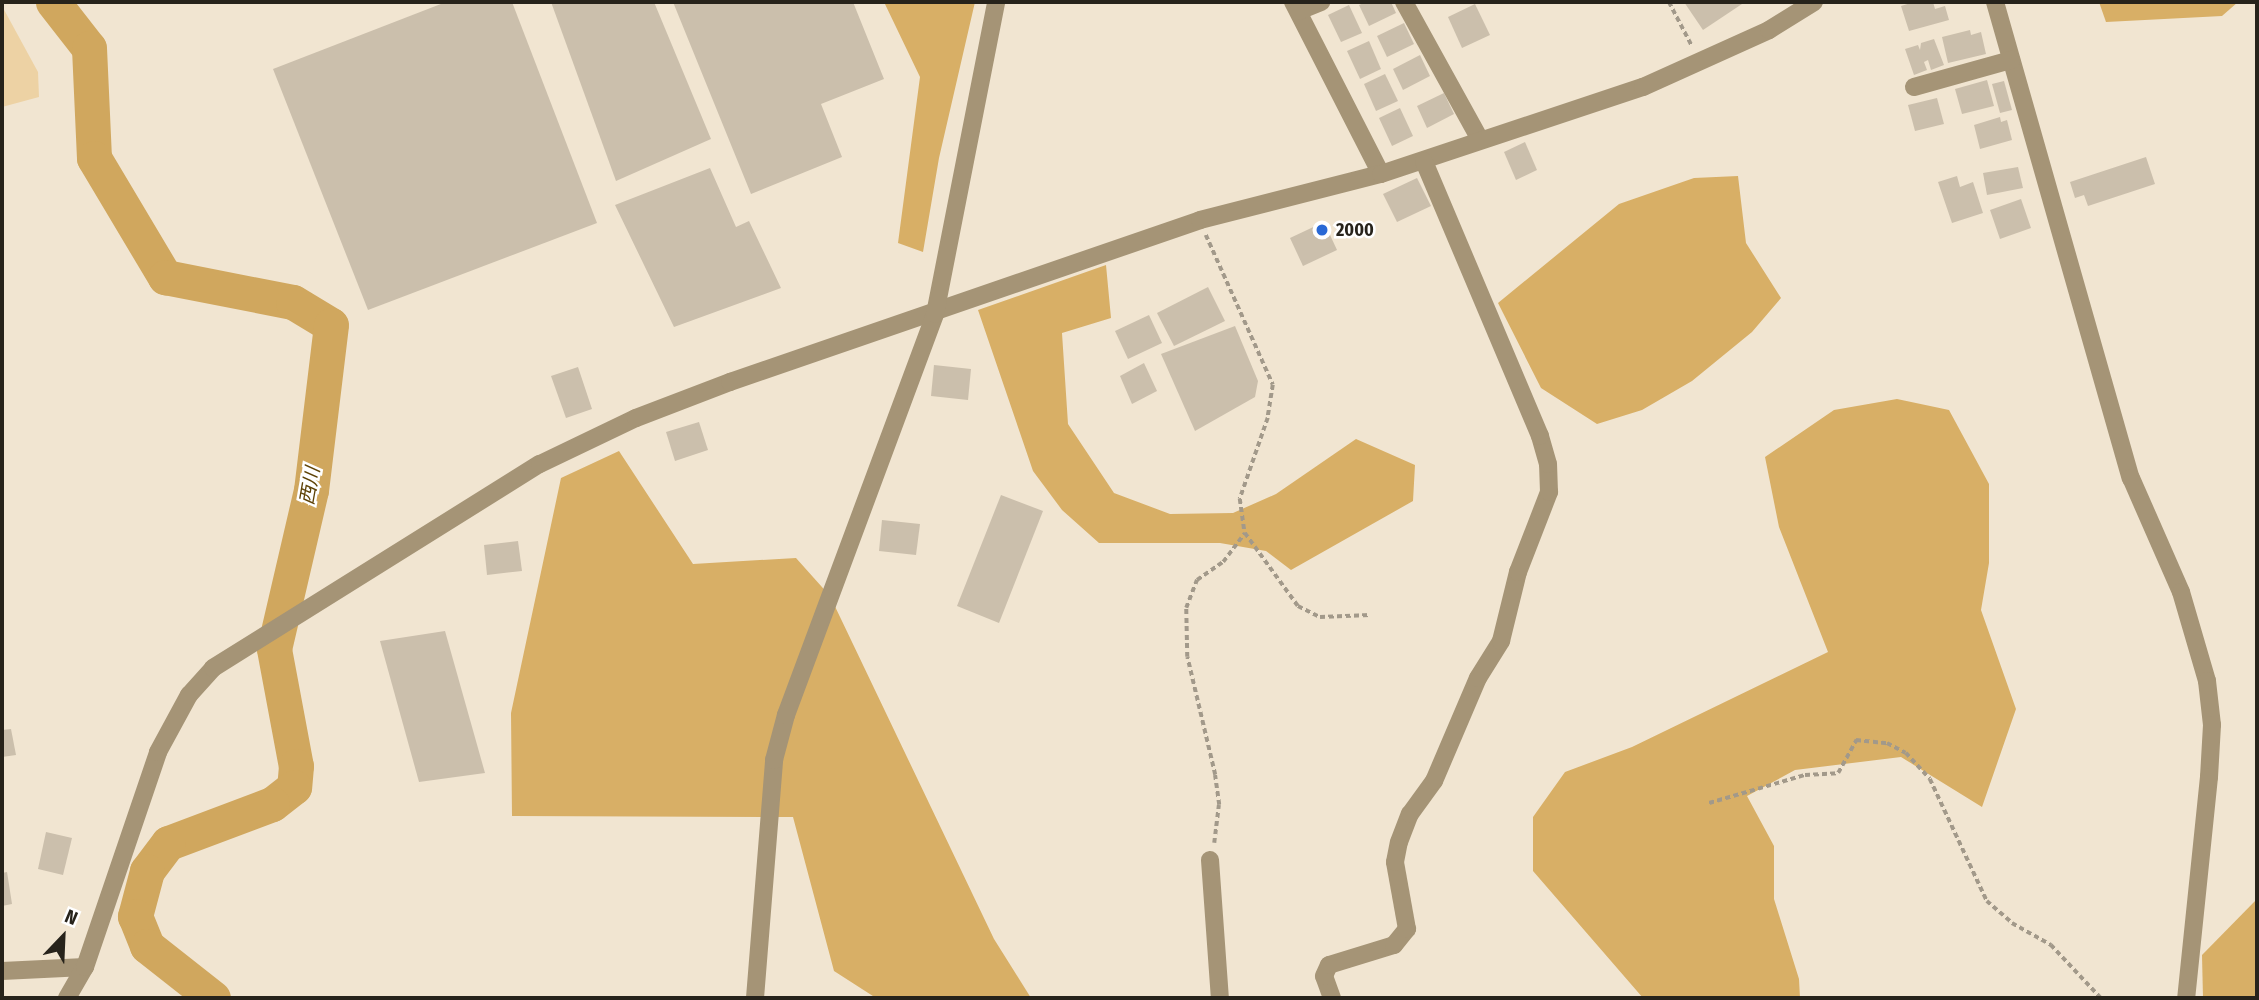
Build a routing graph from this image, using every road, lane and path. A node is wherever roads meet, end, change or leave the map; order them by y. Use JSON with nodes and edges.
{"nodes":[{"id":1,"x":996,"y":2,"type":"edge"},
{"id":2,"x":1321,"y":2,"type":"edge"},
{"id":3,"x":1404,"y":2,"type":"edge"},
{"id":4,"x":1669,"y":2,"type":"edge"},
{"id":5,"x":1814,"y":2,"type":"edge"},
{"id":6,"x":1995,"y":2,"type":"edge"},
{"id":7,"x":1296,"y":7,"type":"edge"},
{"id":8,"x":2011,"y":60,"type":"junction"},
{"id":9,"x":1701,"y":63,"type":"junction"},
{"id":10,"x":1914,"y":87,"type":"dead end"},
{"id":11,"x":1479,"y":138,"type":"junction"},
{"id":12,"x":1424,"y":161,"type":"junction"},
{"id":13,"x":1381,"y":174,"type":"junction"},
{"id":14,"x":1200,"y":220,"type":"junction"},
{"id":15,"x":935,"y":314,"type":"junction"},
{"id":16,"x":1245,"y":533,"type":"junction"},
{"id":17,"x":1370,"y":615,"type":"dead end"},
{"id":18,"x":1709,"y":803,"type":"dead end"},
{"id":19,"x":1210,"y":860,"type":"joint"},
{"id":20,"x":85,"y":967,"type":"junction"},
{"id":21,"x":2,"y":971,"type":"edge"},
{"id":22,"x":67,"y":998,"type":"edge"},
{"id":23,"x":755,"y":998,"type":"edge"},
{"id":24,"x":1220,"y":998,"type":"edge"},
{"id":25,"x":1332,"y":998,"type":"edge"},
{"id":26,"x":2101,"y":998,"type":"edge"},
{"id":27,"x":2186,"y":998,"type":"edge"}],
"edges":[{"from":1,"to":15,"type":"street"},
{"from":2,"to":7,"type":"street"},
{"from":3,"to":11,"type":"street"},
{"from":4,"to":9,"type":"path"},
{"from":5,"to":9,"type":"street"},
{"from":6,"to":8,"type":"street"},
{"from":7,"to":13,"type":"street"},
{"from":8,"to":10,"type":"street"},
{"from":8,"to":27,"type":"street"},
{"from":9,"to":11,"type":"street"},
{"from":11,"to":12,"type":"street"},
{"from":12,"to":13,"type":"street"},
{"from":12,"to":25,"type":"street"},
{"from":13,"to":14,"type":"street"},
{"from":14,"to":15,"type":"street"},
{"from":14,"to":16,"type":"path"},
{"from":15,"to":20,"type":"street"},
{"from":15,"to":23,"type":"street"},
{"from":16,"to":17,"type":"path"},
{"from":16,"to":19,"type":"path"},
{"from":18,"to":26,"type":"path"},
{"from":19,"to":24,"type":"street"},
{"from":20,"to":21,"type":"street"},
{"from":20,"to":22,"type":"street"}]}
